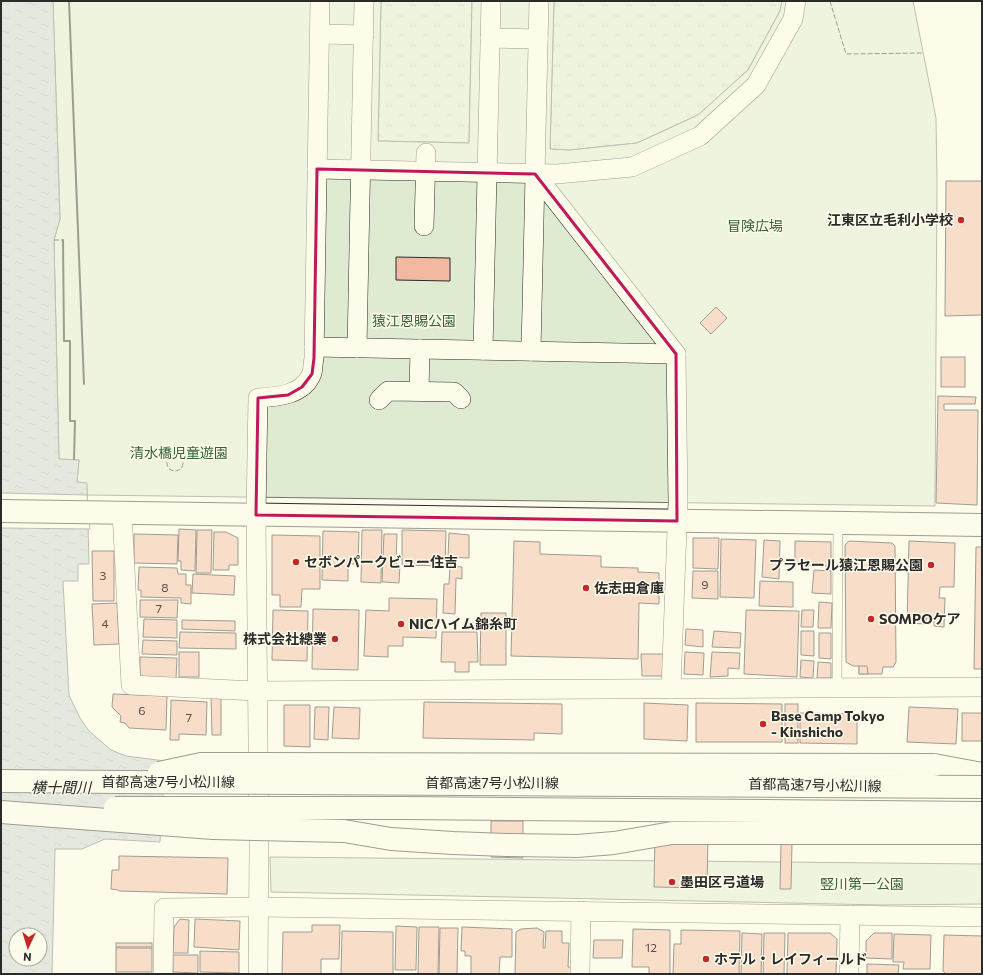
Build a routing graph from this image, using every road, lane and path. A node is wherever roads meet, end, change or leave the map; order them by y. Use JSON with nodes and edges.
{"nodes":[{"id":1,"x":320,"y":1,"type":"edge"},
{"id":2,"x":364,"y":1,"type":"edge"},
{"id":3,"x":491,"y":1,"type":"edge"},
{"id":4,"x":539,"y":1,"type":"edge"},
{"id":5,"x":796,"y":1,"type":"edge"},
{"id":6,"x":320,"y":34,"type":"junction"},
{"id":7,"x":364,"y":35,"type":"junction"},
{"id":8,"x":490,"y":38,"type":"junction"},
{"id":9,"x":538,"y":39,"type":"junction"},
{"id":10,"x":426,"y":153,"type":"dead end"},
{"id":11,"x":317,"y":169,"type":"junction"},
{"id":12,"x":361,"y":170,"type":"junction"},
{"id":13,"x":425,"y":172,"type":"junction"},
{"id":14,"x":487,"y":173,"type":"junction"},
{"id":15,"x":535,"y":174,"type":"junction"},
{"id":16,"x":424,"y":226,"type":"dead end"},
{"id":17,"x":314,"y":347,"type":"junction"},
{"id":18,"x":357,"y":348,"type":"junction"},
{"id":19,"x":420,"y":349,"type":"junction"},
{"id":20,"x":483,"y":350,"type":"junction"},
{"id":21,"x":531,"y":351,"type":"junction"},
{"id":22,"x":676,"y":354,"type":"junction"},
{"id":23,"x":419,"y":391,"type":"junction"},
{"id":24,"x":461,"y":399,"type":"dead end"},
{"id":25,"x":379,"y":400,"type":"dead end"},
{"id":26,"x":1,"y":511,"type":"edge"},
{"id":27,"x":122,"y":512,"type":"junction"},
{"id":28,"x":256,"y":515,"type":"junction"},
{"id":29,"x":677,"y":521,"type":"junction"},
{"id":30,"x":838,"y":523,"type":"junction"},
{"id":31,"x":982,"y":525,"type":"edge"},
{"id":32,"x":982,"y":687,"type":"edge"},
{"id":33,"x":837,"y":688,"type":"junction"},
{"id":34,"x":671,"y":689,"type":"junction"},
{"id":35,"x":257,"y":691,"type":"junction"},
{"id":36,"x":934,"y":765,"type":"junction"},
{"id":37,"x":982,"y":766,"type":"edge"},
{"id":38,"x":982,"y":774,"type":"edge"},
{"id":39,"x":1,"y":781,"type":"edge"},
{"id":40,"x":120,"y":782,"type":"junction"},
{"id":41,"x":982,"y":787,"type":"edge"},
{"id":42,"x":1,"y":809,"type":"edge"},
{"id":43,"x":1,"y":812,"type":"edge"},
{"id":44,"x":982,"y":813,"type":"edge"},
{"id":45,"x":982,"y":833,"type":"edge"},
{"id":46,"x":258,"y":907,"type":"junction"},
{"id":47,"x":581,"y":911,"type":"junction"},
{"id":48,"x":850,"y":915,"type":"junction"},
{"id":49,"x":982,"y":917,"type":"edge"},
{"id":50,"x":163,"y":974,"type":"edge"},
{"id":51,"x":258,"y":974,"type":"edge"},
{"id":52,"x":580,"y":974,"type":"edge"},
{"id":53,"x":849,"y":974,"type":"edge"}],
"edges":[{"from":1,"to":6,"type":"street"},
{"from":2,"to":7,"type":"street"},
{"from":3,"to":8,"type":"street"},
{"from":4,"to":9,"type":"street"},
{"from":5,"to":15,"type":"street"},
{"from":6,"to":7,"type":"street"},
{"from":6,"to":11,"type":"street"},
{"from":7,"to":12,"type":"street"},
{"from":8,"to":9,"type":"street"},
{"from":8,"to":14,"type":"street"},
{"from":9,"to":15,"type":"street"},
{"from":10,"to":13,"type":"street"},
{"from":11,"to":12,"type":"street"},
{"from":11,"to":17,"type":"street"},
{"from":12,"to":13,"type":"street"},
{"from":12,"to":18,"type":"street"},
{"from":13,"to":14,"type":"street"},
{"from":13,"to":16,"type":"street"},
{"from":14,"to":15,"type":"street"},
{"from":14,"to":20,"type":"street"},
{"from":15,"to":21,"type":"street"},
{"from":15,"to":22,"type":"street"},
{"from":17,"to":18,"type":"street"},
{"from":17,"to":28,"type":"street"},
{"from":18,"to":19,"type":"street"},
{"from":19,"to":20,"type":"street"},
{"from":19,"to":23,"type":"street"},
{"from":20,"to":21,"type":"street"},
{"from":21,"to":22,"type":"street"},
{"from":22,"to":29,"type":"street"},
{"from":23,"to":24,"type":"street"},
{"from":23,"to":25,"type":"street"},
{"from":26,"to":27,"type":"main road"},
{"from":27,"to":28,"type":"main road"},
{"from":27,"to":35,"type":"street"},
{"from":28,"to":29,"type":"main road"},
{"from":28,"to":35,"type":"street"},
{"from":29,"to":30,"type":"main road"},
{"from":29,"to":34,"type":"street"},
{"from":30,"to":31,"type":"main road"},
{"from":30,"to":33,"type":"lane"},
{"from":32,"to":33,"type":"street"},
{"from":33,"to":34,"type":"street"},
{"from":34,"to":35,"type":"street"},
{"from":35,"to":46,"type":"street"},
{"from":36,"to":37,"type":"main road"},
{"from":36,"to":38,"type":"main road"},
{"from":36,"to":40,"type":"main road","bridge":true},
{"from":39,"to":40,"type":"main road","name":"首都高速7号小松川線"},
{"from":40,"to":41,"type":"main road","name":"首都高速7号小松川線","bridge":true},
{"from":42,"to":44,"type":"main road","name":"首都高速7号小松川線","bridge":true},
{"from":43,"to":45,"type":"main road","bridge":true},
{"from":46,"to":47,"type":"street"},
{"from":46,"to":50,"type":"street"},
{"from":46,"to":51,"type":"street"},
{"from":47,"to":48,"type":"street"},
{"from":47,"to":52,"type":"street"},
{"from":48,"to":49,"type":"street"},
{"from":48,"to":53,"type":"street"}]}
